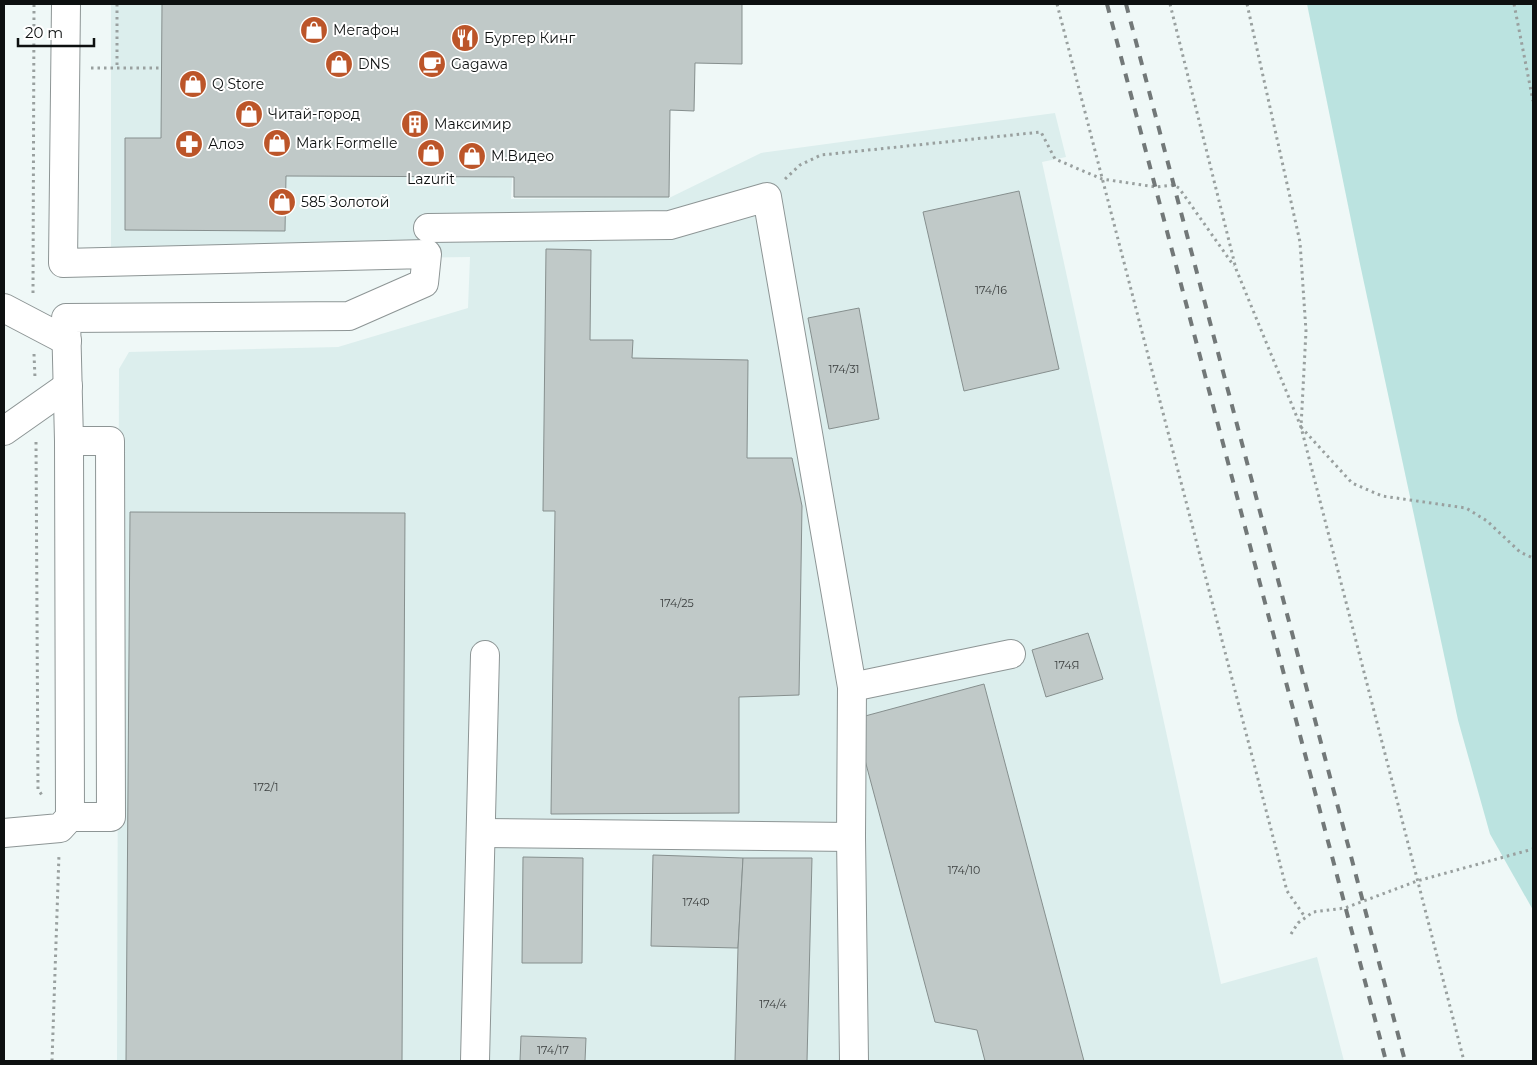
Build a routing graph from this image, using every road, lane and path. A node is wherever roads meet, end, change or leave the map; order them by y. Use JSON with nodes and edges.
{"nodes":[{"id":1,"x":34,"y":4,"type":"edge"},
{"id":2,"x":66,"y":4,"type":"edge"},
{"id":3,"x":117,"y":4,"type":"edge"},
{"id":4,"x":1057,"y":4,"type":"edge"},
{"id":5,"x":1170,"y":4,"type":"edge"},
{"id":6,"x":1247,"y":4,"type":"edge"},
{"id":7,"x":1514,"y":4,"type":"edge"},
{"id":8,"x":64,"y":67,"type":"junction"},
{"id":9,"x":117,"y":68,"type":"junction"},
{"id":10,"x":161,"y":68,"type":"dead end"},
{"id":11,"x":1533,"y":101,"type":"edge"},
{"id":12,"x":1102,"y":179,"type":"junction"},
{"id":13,"x":767,"y":197,"type":"junction"},
{"id":14,"x":428,"y":228,"type":"dead end"},
{"id":15,"x":1236,"y":269,"type":"junction"},
{"id":16,"x":4,"y":308,"type":"edge"},
{"id":17,"x":67,"y":341,"type":"junction"},
{"id":18,"x":68,"y":386,"type":"junction"},
{"id":19,"x":1301,"y":427,"type":"junction"},
{"id":20,"x":4,"y":431,"type":"edge"},
{"id":21,"x":69,"y":441,"type":"junction"},
{"id":22,"x":1533,"y":558,"type":"edge"},
{"id":23,"x":1011,"y":654,"type":"dead end"},
{"id":24,"x":485,"y":655,"type":"dead end"},
{"id":25,"x":852,"y":687,"type":"junction"},
{"id":26,"x":70,"y":817,"type":"junction"},
{"id":27,"x":4,"y":833,"type":"edge"},
{"id":28,"x":481,"y":833,"type":"junction"},
{"id":29,"x":852,"y":837,"type":"junction"},
{"id":30,"x":1533,"y":849,"type":"edge"},
{"id":31,"x":1417,"y":882,"type":"junction"},
{"id":32,"x":1305,"y":917,"type":"junction"},
{"id":33,"x":1291,"y":934,"type":"dead end"},
{"id":34,"x":475,"y":1061,"type":"edge"},
{"id":35,"x":854,"y":1061,"type":"edge"},
{"id":36,"x":1464,"y":1061,"type":"edge"}],
"edges":[{"from":1,"to":8,"type":"path"},
{"from":2,"to":8,"type":"lane"},
{"from":3,"to":9,"type":"path"},
{"from":4,"to":12,"type":"path"},
{"from":5,"to":15,"type":"path"},
{"from":6,"to":19,"type":"path"},
{"from":7,"to":11,"type":"path"},
{"from":8,"to":9,"type":"path"},
{"from":8,"to":17,"type":"lane"},
{"from":9,"to":10,"type":"path"},
{"from":12,"to":13,"type":"path"},
{"from":12,"to":15,"type":"path"},
{"from":12,"to":32,"type":"path"},
{"from":13,"to":14,"type":"lane"},
{"from":13,"to":25,"type":"lane"},
{"from":15,"to":19,"type":"path"},
{"from":16,"to":17,"type":"lane"},
{"from":17,"to":18,"type":"lane"},
{"from":18,"to":20,"type":"lane"},
{"from":18,"to":21,"type":"lane"},
{"from":19,"to":22,"type":"path"},
{"from":19,"to":31,"type":"path"},
{"from":21,"to":26,"type":"lane"},
{"from":21,"to":26,"type":"lane"},
{"from":23,"to":25,"type":"lane"},
{"from":24,"to":28,"type":"lane"},
{"from":25,"to":29,"type":"lane"},
{"from":26,"to":27,"type":"lane"},
{"from":28,"to":29,"type":"lane"},
{"from":28,"to":34,"type":"lane"},
{"from":29,"to":35,"type":"lane"},
{"from":30,"to":31,"type":"path"},
{"from":31,"to":32,"type":"path"},
{"from":31,"to":36,"type":"path"},
{"from":32,"to":33,"type":"path"}]}
